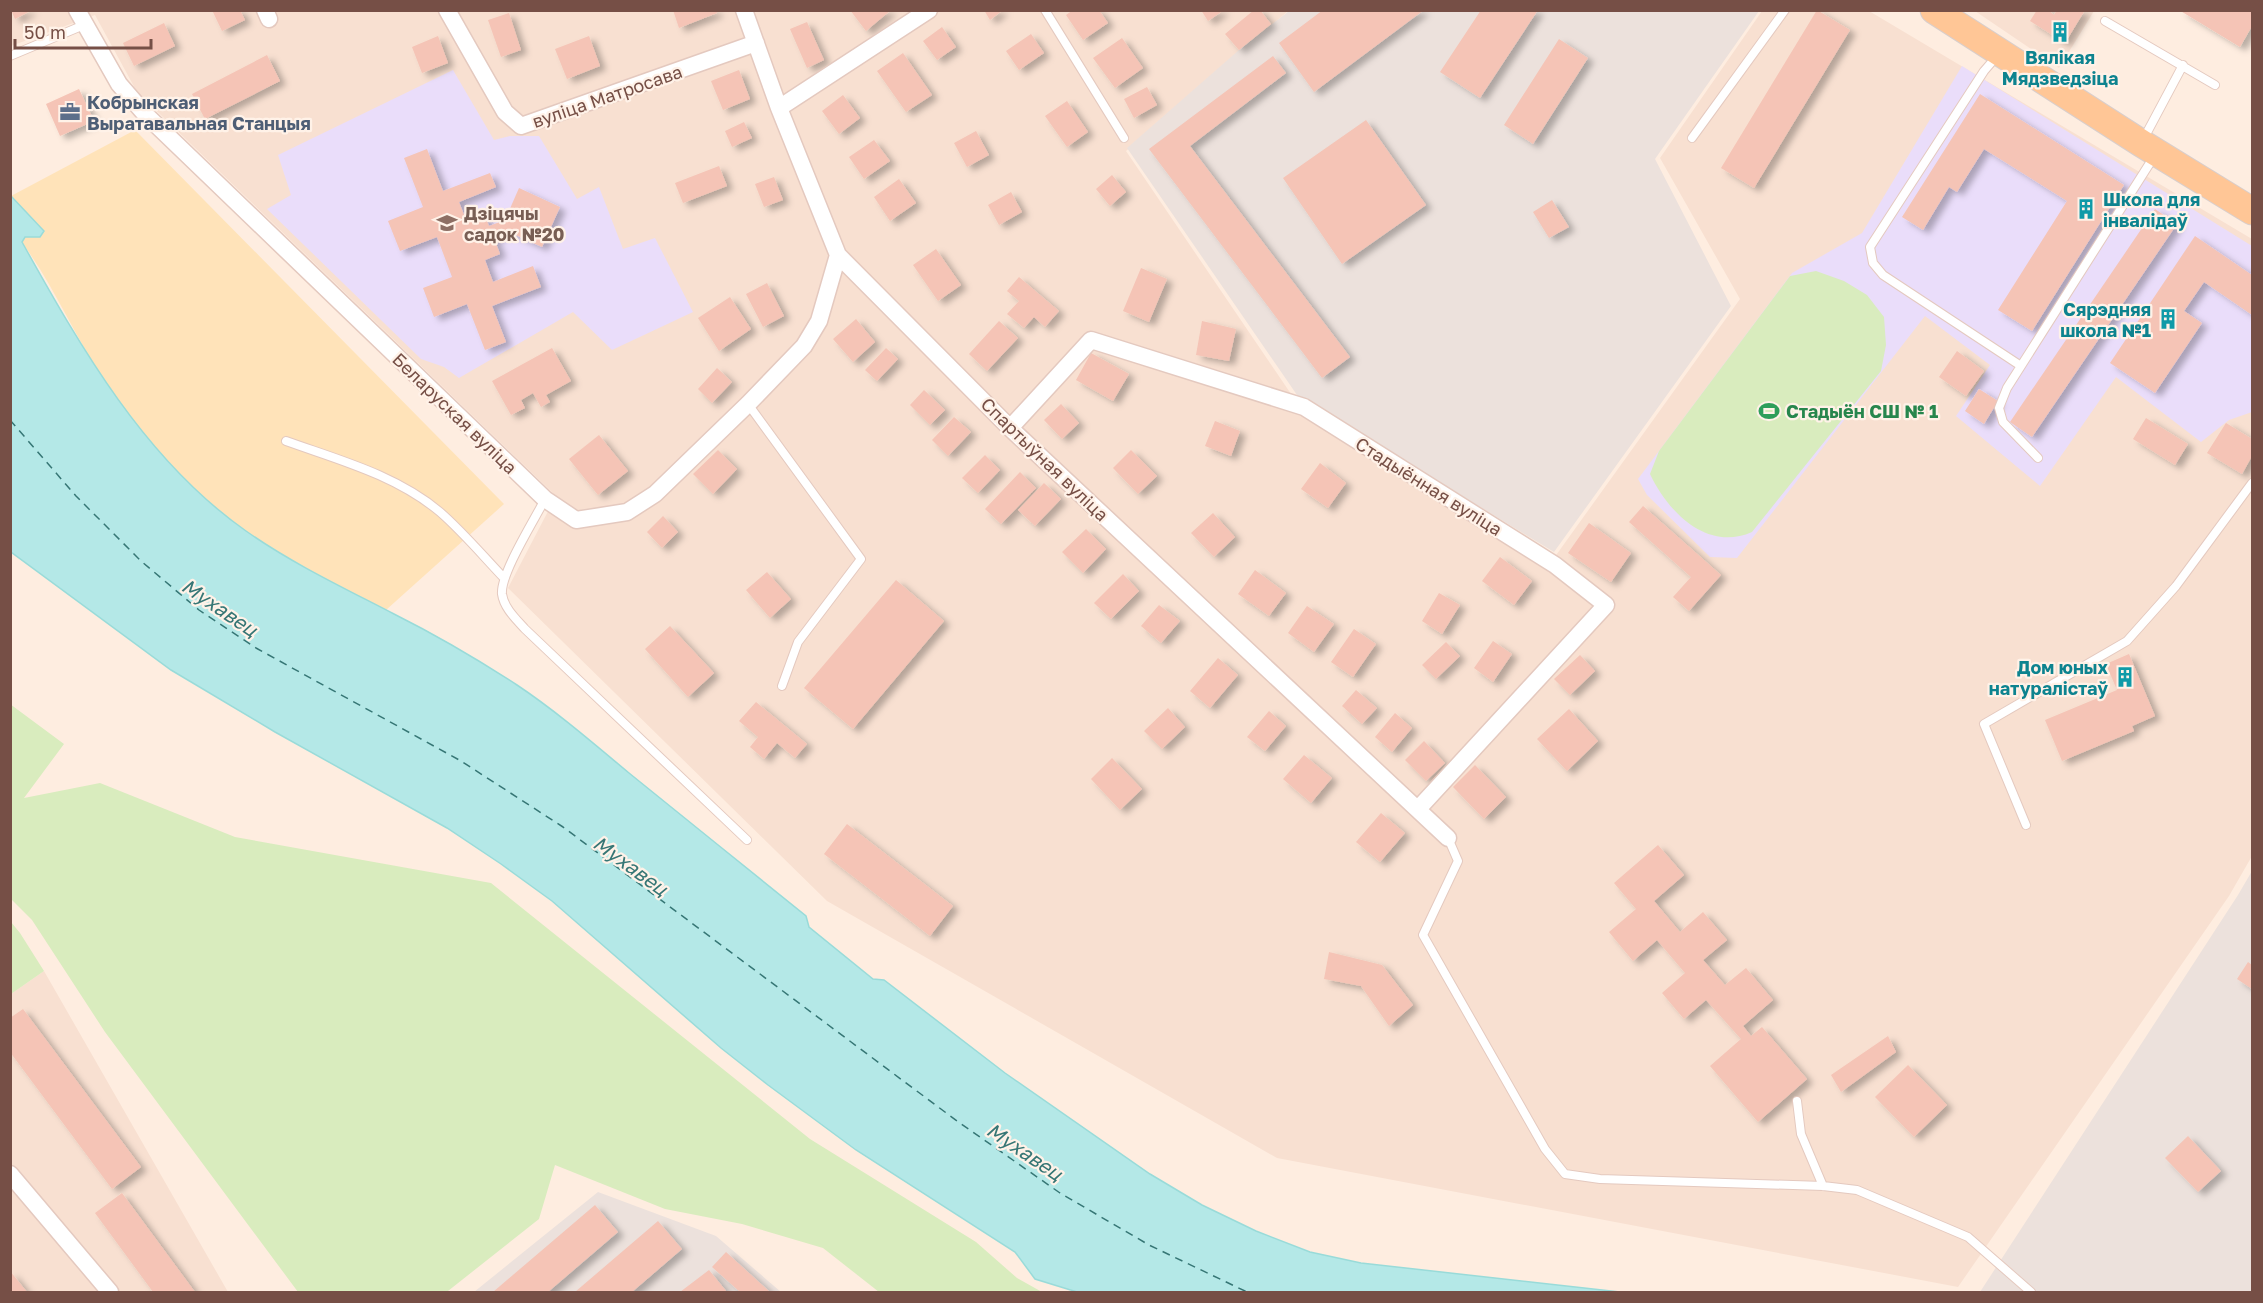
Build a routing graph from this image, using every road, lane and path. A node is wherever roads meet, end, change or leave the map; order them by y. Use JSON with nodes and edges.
{"nodes":[{"id":1,"x":447,"y":10,"type":"edge"},
{"id":2,"x":744,"y":10,"type":"edge"},
{"id":3,"x":929,"y":10,"type":"edge"},
{"id":4,"x":1045,"y":10,"type":"edge"},
{"id":5,"x":1785,"y":10,"type":"edge"},
{"id":6,"x":1934,"y":10,"type":"edge"},
{"id":7,"x":80,"y":18,"type":"edge"},
{"id":8,"x":2105,"y":21,"type":"dead end"},
{"id":9,"x":756,"y":43,"type":"junction"},
{"id":10,"x":2000,"y":54,"type":"junction"},
{"id":11,"x":10,"y":56,"type":"edge"},
{"id":12,"x":2183,"y":65,"type":"junction"},
{"id":13,"x":2215,"y":85,"type":"dead end"},
{"id":14,"x":780,"y":108,"type":"junction"},
{"id":15,"x":1124,"y":138,"type":"dead end"},
{"id":16,"x":1692,"y":138,"type":"dead end"},
{"id":17,"x":2149,"y":147,"type":"junction"},
{"id":18,"x":2253,"y":210,"type":"edge"},
{"id":19,"x":838,"y":255,"type":"junction"},
{"id":20,"x":2021,"y":366,"type":"junction"},
{"id":21,"x":748,"y":404,"type":"junction"},
{"id":22,"x":1010,"y":428,"type":"junction"},
{"id":23,"x":286,"y":441,"type":"dead end"},
{"id":24,"x":2038,"y":458,"type":"dead end"},
{"id":25,"x":2253,"y":483,"type":"edge"},
{"id":26,"x":545,"y":499,"type":"junction"},
{"id":27,"x":504,"y":578,"type":"junction"},
{"id":28,"x":782,"y":686,"type":"dead end"},
{"id":29,"x":1418,"y":809,"type":"junction"},
{"id":30,"x":2026,"y":825,"type":"dead end"},
{"id":31,"x":1448,"y":838,"type":"joint"},
{"id":32,"x":747,"y":840,"type":"dead end"},
{"id":33,"x":1797,"y":1101,"type":"dead end"},
{"id":34,"x":10,"y":1174,"type":"edge"},
{"id":35,"x":1823,"y":1186,"type":"junction"},
{"id":36,"x":109,"y":1292,"type":"edge"},
{"id":37,"x":2031,"y":1293,"type":"edge"}],
"edges":[{"from":1,"to":9,"type":"street","name":"вуліца Матросава"},
{"from":2,"to":9,"type":"street","name":"Спартыўная вуліца"},
{"from":3,"to":14,"type":"street"},
{"from":4,"to":15,"type":"lane"},
{"from":5,"to":16,"type":"lane"},
{"from":6,"to":10,"type":"main road"},
{"from":7,"to":11,"type":"lane"},
{"from":7,"to":26,"type":"street","name":"Беларуская вуліца"},
{"from":8,"to":12,"type":"lane"},
{"from":9,"to":14,"type":"street","name":"Спартыўная вуліца"},
{"from":10,"to":17,"type":"main road"},
{"from":10,"to":20,"type":"lane"},
{"from":12,"to":13,"type":"lane"},
{"from":12,"to":17,"type":"lane"},
{"from":14,"to":19,"type":"street","name":"Спартыўная вуліца"},
{"from":17,"to":18,"type":"main road"},
{"from":17,"to":20,"type":"lane"},
{"from":19,"to":21,"type":"street","name":"Беларуская вуліца"},
{"from":19,"to":22,"type":"street","name":"Спартыўная вуліца"},
{"from":20,"to":24,"type":"lane"},
{"from":21,"to":26,"type":"street","name":"Беларуская вуліца"},
{"from":21,"to":28,"type":"lane"},
{"from":22,"to":29,"type":"street","name":"Спартыўная вуліца"},
{"from":22,"to":29,"type":"street","name":"Стадыённая вуліца"},
{"from":23,"to":27,"type":"lane"},
{"from":25,"to":30,"type":"lane"},
{"from":26,"to":27,"type":"lane"},
{"from":27,"to":32,"type":"lane"},
{"from":29,"to":31,"type":"street","name":"Спартыўная вуліца"},
{"from":31,"to":35,"type":"lane"},
{"from":33,"to":35,"type":"lane"},
{"from":34,"to":36,"type":"street"},
{"from":35,"to":37,"type":"lane"}]}
